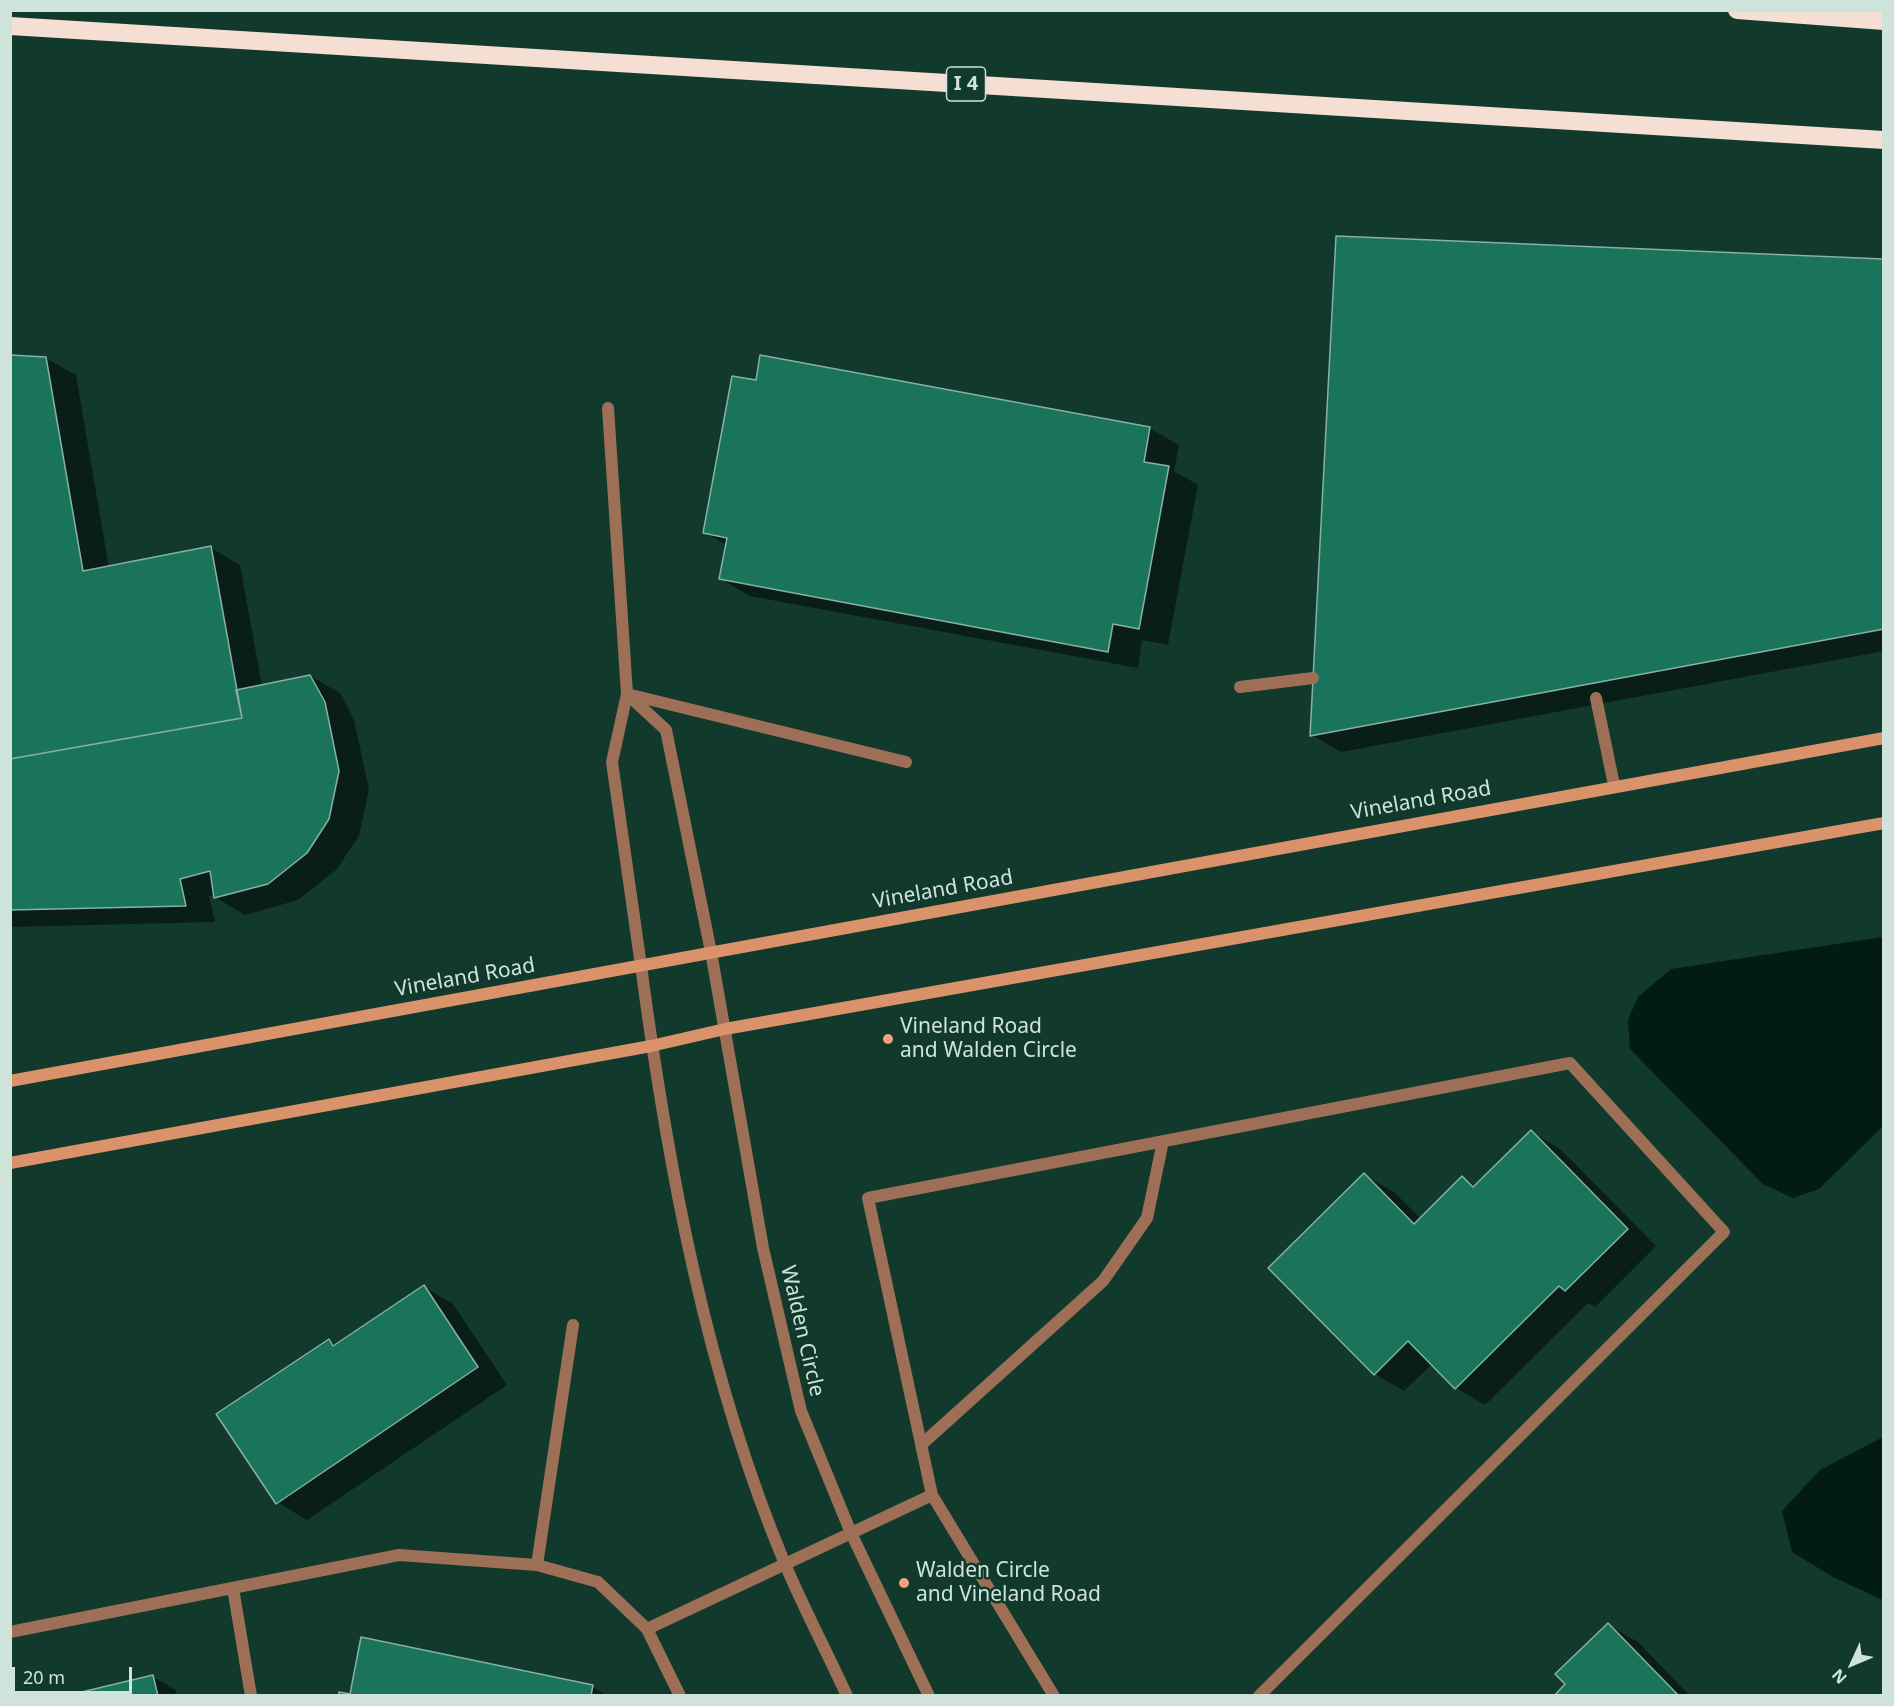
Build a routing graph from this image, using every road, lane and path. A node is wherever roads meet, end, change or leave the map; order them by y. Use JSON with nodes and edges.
{"nodes":[{"id":1,"x":1737,"y":10,"type":"edge"},
{"id":2,"x":1884,"y":21,"type":"edge"},
{"id":3,"x":10,"y":26,"type":"edge"},
{"id":4,"x":1884,"y":140,"type":"edge"},
{"id":5,"x":608,"y":408,"type":"dead end"},
{"id":6,"x":1313,"y":678,"type":"dead end"},
{"id":7,"x":1240,"y":687,"type":"dead end"},
{"id":8,"x":627,"y":694,"type":"junction"},
{"id":9,"x":1596,"y":698,"type":"dead end"},
{"id":10,"x":1884,"y":738,"type":"edge"},
{"id":11,"x":906,"y":762,"type":"dead end"},
{"id":12,"x":1614,"y":785,"type":"junction"},
{"id":13,"x":1884,"y":824,"type":"edge"},
{"id":14,"x":711,"y":952,"type":"junction"},
{"id":15,"x":641,"y":966,"type":"junction"},
{"id":16,"x":724,"y":1029,"type":"junction"},
{"id":17,"x":651,"y":1046,"type":"junction"},
{"id":18,"x":10,"y":1081,"type":"edge"},
{"id":19,"x":1163,"y":1141,"type":"junction"},
{"id":20,"x":10,"y":1163,"type":"edge"},
{"id":21,"x":573,"y":1325,"type":"dead end"},
{"id":22,"x":921,"y":1445,"type":"junction"},
{"id":23,"x":932,"y":1495,"type":"junction"},
{"id":24,"x":851,"y":1533,"type":"junction"},
{"id":25,"x":785,"y":1564,"type":"junction"},
{"id":26,"x":537,"y":1565,"type":"junction"},
{"id":27,"x":233,"y":1588,"type":"junction"},
{"id":28,"x":647,"y":1629,"type":"junction"},
{"id":29,"x":10,"y":1632,"type":"edge"},
{"id":30,"x":251,"y":1695,"type":"edge"},
{"id":31,"x":680,"y":1695,"type":"edge"},
{"id":32,"x":847,"y":1695,"type":"edge"},
{"id":33,"x":929,"y":1695,"type":"edge"},
{"id":34,"x":1054,"y":1695,"type":"edge"},
{"id":35,"x":1259,"y":1695,"type":"edge"}],
"edges":[{"from":1,"to":2,"type":"highway"},
{"from":3,"to":4,"type":"highway","number":"I 4"},
{"from":5,"to":8,"type":"street"},
{"from":6,"to":7,"type":"street"},
{"from":8,"to":11,"type":"street"},
{"from":8,"to":14,"type":"street","name":"Walden Circle"},
{"from":8,"to":15,"type":"street"},
{"from":9,"to":12,"type":"street"},
{"from":10,"to":12,"type":"street","name":"Vineland Road"},
{"from":12,"to":14,"type":"street","name":"Vineland Road"},
{"from":13,"to":16,"type":"street"},
{"from":14,"to":15,"type":"street","name":"Vineland Road"},
{"from":14,"to":16,"type":"street","name":"Walden Circle"},
{"from":15,"to":17,"type":"street"},
{"from":15,"to":18,"type":"street","name":"Vineland Road"},
{"from":16,"to":17,"type":"street"},
{"from":16,"to":24,"type":"street","name":"Walden Circle"},
{"from":17,"to":20,"type":"street"},
{"from":17,"to":25,"type":"street"},
{"from":19,"to":22,"type":"street"},
{"from":19,"to":22,"type":"street"},
{"from":19,"to":35,"type":"street"},
{"from":21,"to":26,"type":"street"},
{"from":22,"to":23,"type":"street"},
{"from":23,"to":24,"type":"street"},
{"from":23,"to":34,"type":"street"},
{"from":24,"to":25,"type":"street"},
{"from":24,"to":33,"type":"street","name":"Walden Circle"},
{"from":25,"to":28,"type":"street"},
{"from":25,"to":32,"type":"street"},
{"from":26,"to":27,"type":"street"},
{"from":26,"to":28,"type":"street"},
{"from":27,"to":29,"type":"street"},
{"from":27,"to":30,"type":"street"},
{"from":28,"to":31,"type":"street"}]}
